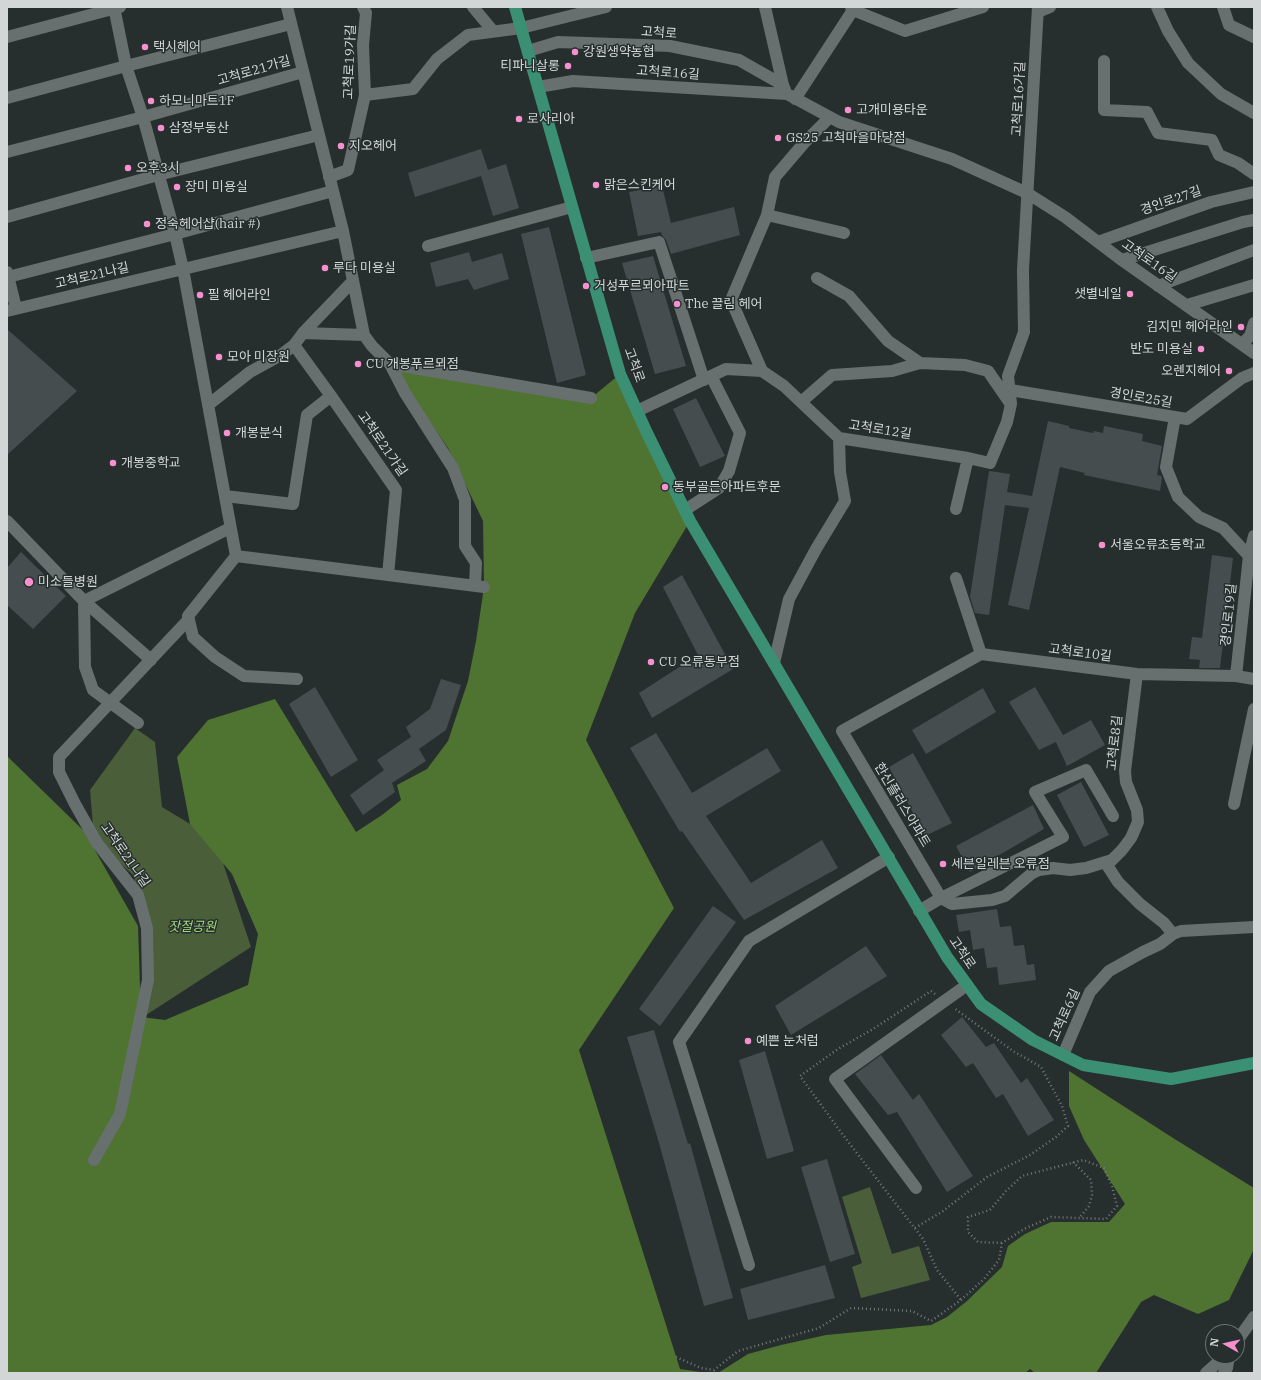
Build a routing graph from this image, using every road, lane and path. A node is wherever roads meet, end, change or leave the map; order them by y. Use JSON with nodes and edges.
{"nodes":[{"id":1,"x":116,"y":7,"type":"edge"},
{"id":2,"x":287,"y":7,"type":"edge"},
{"id":3,"x":363,"y":7,"type":"edge"},
{"id":4,"x":473,"y":7,"type":"edge"},
{"id":5,"x":515,"y":7,"type":"edge"},
{"id":6,"x":606,"y":7,"type":"edge"},
{"id":7,"x":765,"y":7,"type":"edge"},
{"id":8,"x":983,"y":7,"type":"edge"},
{"id":9,"x":1050,"y":7,"type":"edge"},
{"id":10,"x":1158,"y":7,"type":"edge"},
{"id":11,"x":1223,"y":7,"type":"edge"},
{"id":12,"x":852,"y":9,"type":"edge"},
{"id":13,"x":1038,"y":9,"type":"edge"},
{"id":14,"x":291,"y":24,"type":"junction"},
{"id":15,"x":521,"y":28,"type":"junction"},
{"id":16,"x":493,"y":31,"type":"junction"},
{"id":17,"x":7,"y":37,"type":"edge"},
{"id":18,"x":1254,"y":37,"type":"edge"},
{"id":19,"x":528,"y":51,"type":"junction"},
{"id":20,"x":1104,"y":61,"type":"dead end"},
{"id":21,"x":126,"y":66,"type":"junction"},
{"id":22,"x":303,"y":72,"type":"junction"},
{"id":23,"x":538,"y":87,"type":"junction"},
{"id":24,"x":788,"y":93,"type":"junction"},
{"id":25,"x":365,"y":94,"type":"junction"},
{"id":26,"x":7,"y":98,"type":"edge"},
{"id":27,"x":1254,"y":113,"type":"edge"},
{"id":28,"x":143,"y":117,"type":"junction"},
{"id":29,"x":830,"y":117,"type":"junction"},
{"id":30,"x":320,"y":135,"type":"junction"},
{"id":31,"x":7,"y":152,"type":"edge"},
{"id":32,"x":1254,"y":174,"type":"edge"},
{"id":33,"x":158,"y":175,"type":"junction"},
{"id":34,"x":329,"y":176,"type":"junction"},
{"id":35,"x":333,"y":192,"type":"junction"},
{"id":36,"x":1254,"y":192,"type":"edge"},
{"id":37,"x":1027,"y":193,"type":"junction"},
{"id":38,"x":572,"y":207,"type":"junction"},
{"id":39,"x":767,"y":215,"type":"junction"},
{"id":40,"x":7,"y":217,"type":"edge"},
{"id":41,"x":1254,"y":220,"type":"edge"},
{"id":42,"x":343,"y":231,"type":"junction"},
{"id":43,"x":844,"y":233,"type":"dead end"},
{"id":44,"x":175,"y":234,"type":"junction"},
{"id":45,"x":1098,"y":242,"type":"junction"},
{"id":46,"x":428,"y":246,"type":"dead end"},
{"id":47,"x":1254,"y":250,"type":"edge"},
{"id":48,"x":586,"y":258,"type":"junction"},
{"id":49,"x":1122,"y":260,"type":"junction"},
{"id":50,"x":183,"y":269,"type":"junction"},
{"id":51,"x":8,"y":274,"type":"edge"},
{"id":52,"x":817,"y":278,"type":"dead end"},
{"id":53,"x":353,"y":281,"type":"junction"},
{"id":54,"x":1254,"y":285,"type":"edge"},
{"id":55,"x":1158,"y":286,"type":"junction"},
{"id":56,"x":1187,"y":306,"type":"junction"},
{"id":57,"x":12,"y":310,"type":"edge"},
{"id":58,"x":1254,"y":323,"type":"edge"},
{"id":59,"x":303,"y":333,"type":"junction"},
{"id":60,"x":364,"y":335,"type":"junction"},
{"id":61,"x":1242,"y":344,"type":"junction"},
{"id":62,"x":294,"y":346,"type":"junction"},
{"id":63,"x":1254,"y":353,"type":"edge"},
{"id":64,"x":920,"y":363,"type":"junction"},
{"id":65,"x":390,"y":364,"type":"junction"},
{"id":66,"x":762,"y":371,"type":"junction"},
{"id":67,"x":1254,"y":373,"type":"edge"},
{"id":68,"x":708,"y":378,"type":"junction"},
{"id":69,"x":1010,"y":390,"type":"junction"},
{"id":70,"x":331,"y":396,"type":"junction"},
{"id":71,"x":592,"y":398,"type":"dead end"},
{"id":72,"x":801,"y":402,"type":"junction"},
{"id":73,"x":1011,"y":404,"type":"junction"},
{"id":74,"x":208,"y":405,"type":"junction"},
{"id":75,"x":637,"y":411,"type":"junction"},
{"id":76,"x":1175,"y":417,"type":"junction"},
{"id":77,"x":840,"y":438,"type":"junction"},
{"id":78,"x":968,"y":458,"type":"junction"},
{"id":79,"x":225,"y":496,"type":"junction"},
{"id":80,"x":956,"y":509,"type":"dead end"},
{"id":81,"x":684,"y":510,"type":"junction"},
{"id":82,"x":7,"y":521,"type":"edge"},
{"id":83,"x":230,"y":528,"type":"junction"},
{"id":84,"x":1254,"y":536,"type":"edge"},
{"id":85,"x":236,"y":556,"type":"junction"},
{"id":86,"x":1251,"y":556,"type":"edge"},
{"id":87,"x":388,"y":575,"type":"junction"},
{"id":88,"x":956,"y":578,"type":"dead end"},
{"id":89,"x":84,"y":601,"type":"junction"},
{"id":90,"x":189,"y":619,"type":"junction"},
{"id":91,"x":981,"y":654,"type":"junction"},
{"id":92,"x":151,"y":660,"type":"junction"},
{"id":93,"x":774,"y":663,"type":"junction"},
{"id":94,"x":1137,"y":674,"type":"junction"},
{"id":95,"x":1236,"y":676,"type":"junction"},
{"id":96,"x":1254,"y":679,"type":"edge"},
{"id":97,"x":297,"y":680,"type":"dead end"},
{"id":98,"x":111,"y":702,"type":"junction"},
{"id":99,"x":1254,"y":709,"type":"edge"},
{"id":100,"x":138,"y":723,"type":"dead end"},
{"id":101,"x":1234,"y":804,"type":"dead end"},
{"id":102,"x":1114,"y":816,"type":"dead end"},
{"id":103,"x":889,"y":857,"type":"junction"},
{"id":104,"x":1105,"y":862,"type":"junction"},
{"id":105,"x":941,"y":898,"type":"junction"},
{"id":106,"x":920,"y":911,"type":"junction"},
{"id":107,"x":1254,"y":927,"type":"edge"},
{"id":108,"x":1173,"y":934,"type":"junction"},
{"id":109,"x":967,"y":985,"type":"junction"},
{"id":110,"x":937,"y":995,"type":"dead end"},
{"id":111,"x":948,"y":1004,"type":"dead end"},
{"id":112,"x":1063,"y":1055,"type":"junction"},
{"id":113,"x":1254,"y":1063,"type":"edge"},
{"id":114,"x":94,"y":1160,"type":"dead end"},
{"id":115,"x":1073,"y":1162,"type":"junction"},
{"id":116,"x":916,"y":1188,"type":"dead end"},
{"id":117,"x":1080,"y":1218,"type":"junction"},
{"id":118,"x":915,"y":1228,"type":"junction"},
{"id":119,"x":1002,"y":1243,"type":"junction"},
{"id":120,"x":749,"y":1265,"type":"dead end"},
{"id":121,"x":961,"y":1300,"type":"junction"},
{"id":122,"x":1254,"y":1317,"type":"edge"},
{"id":123,"x":1245,"y":1330,"type":"edge"},
{"id":124,"x":676,"y":1357,"type":"dead end"},
{"id":125,"x":1216,"y":1364,"type":"edge"},
{"id":126,"x":1206,"y":1373,"type":"edge"}],
"edges":[{"from":1,"to":17,"type":"street"},
{"from":1,"to":21,"type":"street"},
{"from":2,"to":14,"type":"street","name":"고척로21가길"},
{"from":3,"to":25,"type":"street","name":"고척로19가길"},
{"from":4,"to":16,"type":"street"},
{"from":5,"to":15,"type":"main road","name":"고척로"},
{"from":6,"to":15,"type":"street"},
{"from":7,"to":24,"type":"street"},
{"from":8,"to":12,"type":"street"},
{"from":9,"to":13,"type":"street"},
{"from":10,"to":27,"type":"street"},
{"from":11,"to":18,"type":"street"},
{"from":12,"to":24,"type":"street"},
{"from":13,"to":37,"type":"street","name":"고척로16가길"},
{"from":14,"to":21,"type":"street"},
{"from":14,"to":22,"type":"street","name":"고척로21가길"},
{"from":15,"to":16,"type":"street"},
{"from":15,"to":19,"type":"main road","name":"고척로"},
{"from":16,"to":25,"type":"street"},
{"from":19,"to":23,"type":"main road","name":"고척로"},
{"from":19,"to":24,"type":"street","name":"고척로"},
{"from":20,"to":32,"type":"street"},
{"from":21,"to":26,"type":"street"},
{"from":21,"to":28,"type":"street"},
{"from":22,"to":28,"type":"street","name":"고척로21가길"},
{"from":22,"to":30,"type":"street","name":"고척로21가길"},
{"from":23,"to":24,"type":"street","name":"고척로16길"},
{"from":23,"to":38,"type":"main road","name":"고척로"},
{"from":24,"to":29,"type":"street","name":"고척로16길"},
{"from":25,"to":34,"type":"street","name":"고척로19가길"},
{"from":28,"to":31,"type":"street"},
{"from":28,"to":33,"type":"street"},
{"from":29,"to":37,"type":"street","name":"고척로16길"},
{"from":29,"to":39,"type":"street"},
{"from":30,"to":33,"type":"street"},
{"from":30,"to":34,"type":"street","name":"고척로21가길"},
{"from":33,"to":40,"type":"street"},
{"from":33,"to":44,"type":"street"},
{"from":34,"to":35,"type":"street","name":"고척로21가길"},
{"from":35,"to":42,"type":"street","name":"고척로21가길"},
{"from":35,"to":44,"type":"street"},
{"from":36,"to":45,"type":"street","name":"경인로27길"},
{"from":37,"to":45,"type":"street","name":"고척로16길"},
{"from":37,"to":69,"type":"street"},
{"from":38,"to":46,"type":"street"},
{"from":38,"to":48,"type":"main road","name":"고척로"},
{"from":39,"to":43,"type":"street"},
{"from":39,"to":66,"type":"street"},
{"from":41,"to":49,"type":"street"},
{"from":42,"to":50,"type":"street"},
{"from":42,"to":53,"type":"street","name":"고척로21가길"},
{"from":44,"to":50,"type":"street"},
{"from":44,"to":51,"type":"street"},
{"from":45,"to":49,"type":"street","name":"고척로16길"},
{"from":47,"to":55,"type":"street"},
{"from":48,"to":68,"type":"street"},
{"from":48,"to":75,"type":"main road","name":"고척로"},
{"from":49,"to":55,"type":"street","name":"고척로16길"},
{"from":50,"to":57,"type":"street","name":"고척로21나길"},
{"from":50,"to":74,"type":"street"},
{"from":51,"to":57,"type":"street"},
{"from":52,"to":64,"type":"street"},
{"from":53,"to":59,"type":"street"},
{"from":53,"to":60,"type":"street","name":"고척로21가길"},
{"from":54,"to":56,"type":"street"},
{"from":55,"to":56,"type":"street","name":"고척로16길"},
{"from":56,"to":61,"type":"street","name":"고척로16길"},
{"from":58,"to":61,"type":"street"},
{"from":59,"to":60,"type":"street"},
{"from":59,"to":62,"type":"street"},
{"from":60,"to":65,"type":"street","name":"고척로21가길"},
{"from":61,"to":63,"type":"street","name":"고척로16길"},
{"from":62,"to":70,"type":"street","name":"고척로21가길"},
{"from":62,"to":74,"type":"street"},
{"from":64,"to":72,"type":"street"},
{"from":64,"to":73,"type":"street"},
{"from":65,"to":71,"type":"street"},
{"from":65,"to":87,"type":"street","name":"고척로21가길"},
{"from":66,"to":68,"type":"street"},
{"from":66,"to":72,"type":"street","name":"고척로12길"},
{"from":67,"to":76,"type":"street","name":"경인로25길"},
{"from":68,"to":75,"type":"street"},
{"from":68,"to":81,"type":"street"},
{"from":69,"to":73,"type":"street","name":"고척로12길"},
{"from":69,"to":76,"type":"street","name":"경인로25길"},
{"from":70,"to":79,"type":"street"},
{"from":70,"to":87,"type":"street","name":"고척로21가길"},
{"from":72,"to":77,"type":"street","name":"고척로12길"},
{"from":73,"to":78,"type":"street","name":"고척로12길"},
{"from":74,"to":79,"type":"street"},
{"from":75,"to":81,"type":"main road","name":"고척로"},
{"from":76,"to":86,"type":"street"},
{"from":77,"to":78,"type":"street","name":"고척로12길"},
{"from":77,"to":93,"type":"street"},
{"from":78,"to":80,"type":"street"},
{"from":79,"to":83,"type":"street"},
{"from":81,"to":93,"type":"main road","name":"고척로"},
{"from":82,"to":89,"type":"street"},
{"from":83,"to":85,"type":"street"},
{"from":83,"to":89,"type":"street"},
{"from":84,"to":86,"type":"street","name":"경인로19길"},
{"from":85,"to":87,"type":"street","name":"고척로21가길"},
{"from":85,"to":90,"type":"street","name":"고척로21나길"},
{"from":86,"to":95,"type":"street","name":"경인로19길"},
{"from":88,"to":91,"type":"street"},
{"from":89,"to":92,"type":"street"},
{"from":89,"to":98,"type":"street"},
{"from":90,"to":92,"type":"street","name":"고척로21나길"},
{"from":90,"to":97,"type":"street"},
{"from":91,"to":94,"type":"street","name":"고척로10길"},
{"from":91,"to":105,"type":"street","name":"한신플러스아파트"},
{"from":92,"to":98,"type":"street","name":"고척로21나길"},
{"from":93,"to":103,"type":"main road","name":"고척로"},
{"from":94,"to":95,"type":"street","name":"고척로10길"},
{"from":94,"to":104,"type":"street","name":"고척로8길"},
{"from":95,"to":96,"type":"street","name":"고척로10길"},
{"from":98,"to":100,"type":"street"},
{"from":98,"to":114,"type":"street","name":"고척로21나길"},
{"from":99,"to":101,"type":"street"},
{"from":102,"to":105,"type":"street"},
{"from":103,"to":106,"type":"main road","name":"고척로"},
{"from":103,"to":120,"type":"street"},
{"from":104,"to":105,"type":"street","name":"고척로8길"},
{"from":104,"to":108,"type":"street"},
{"from":105,"to":106,"type":"street"},
{"from":106,"to":109,"type":"main road","name":"고척로"},
{"from":107,"to":108,"type":"street","name":"고척로6길"},
{"from":108,"to":112,"type":"street","name":"고척로6길"},
{"from":109,"to":112,"type":"main road","name":"고척로"},
{"from":109,"to":116,"type":"street"},
{"from":110,"to":118,"type":"path"},
{"from":111,"to":118,"type":"path"},
{"from":112,"to":113,"type":"main road","name":"고척로"},
{"from":115,"to":117,"type":"path"},
{"from":115,"to":117,"type":"path"},
{"from":115,"to":119,"type":"path"},
{"from":117,"to":119,"type":"path"},
{"from":118,"to":121,"type":"path"},
{"from":119,"to":121,"type":"path"},
{"from":121,"to":124,"type":"path"},
{"from":122,"to":123,"type":"street"},
{"from":125,"to":126,"type":"street"}]}
